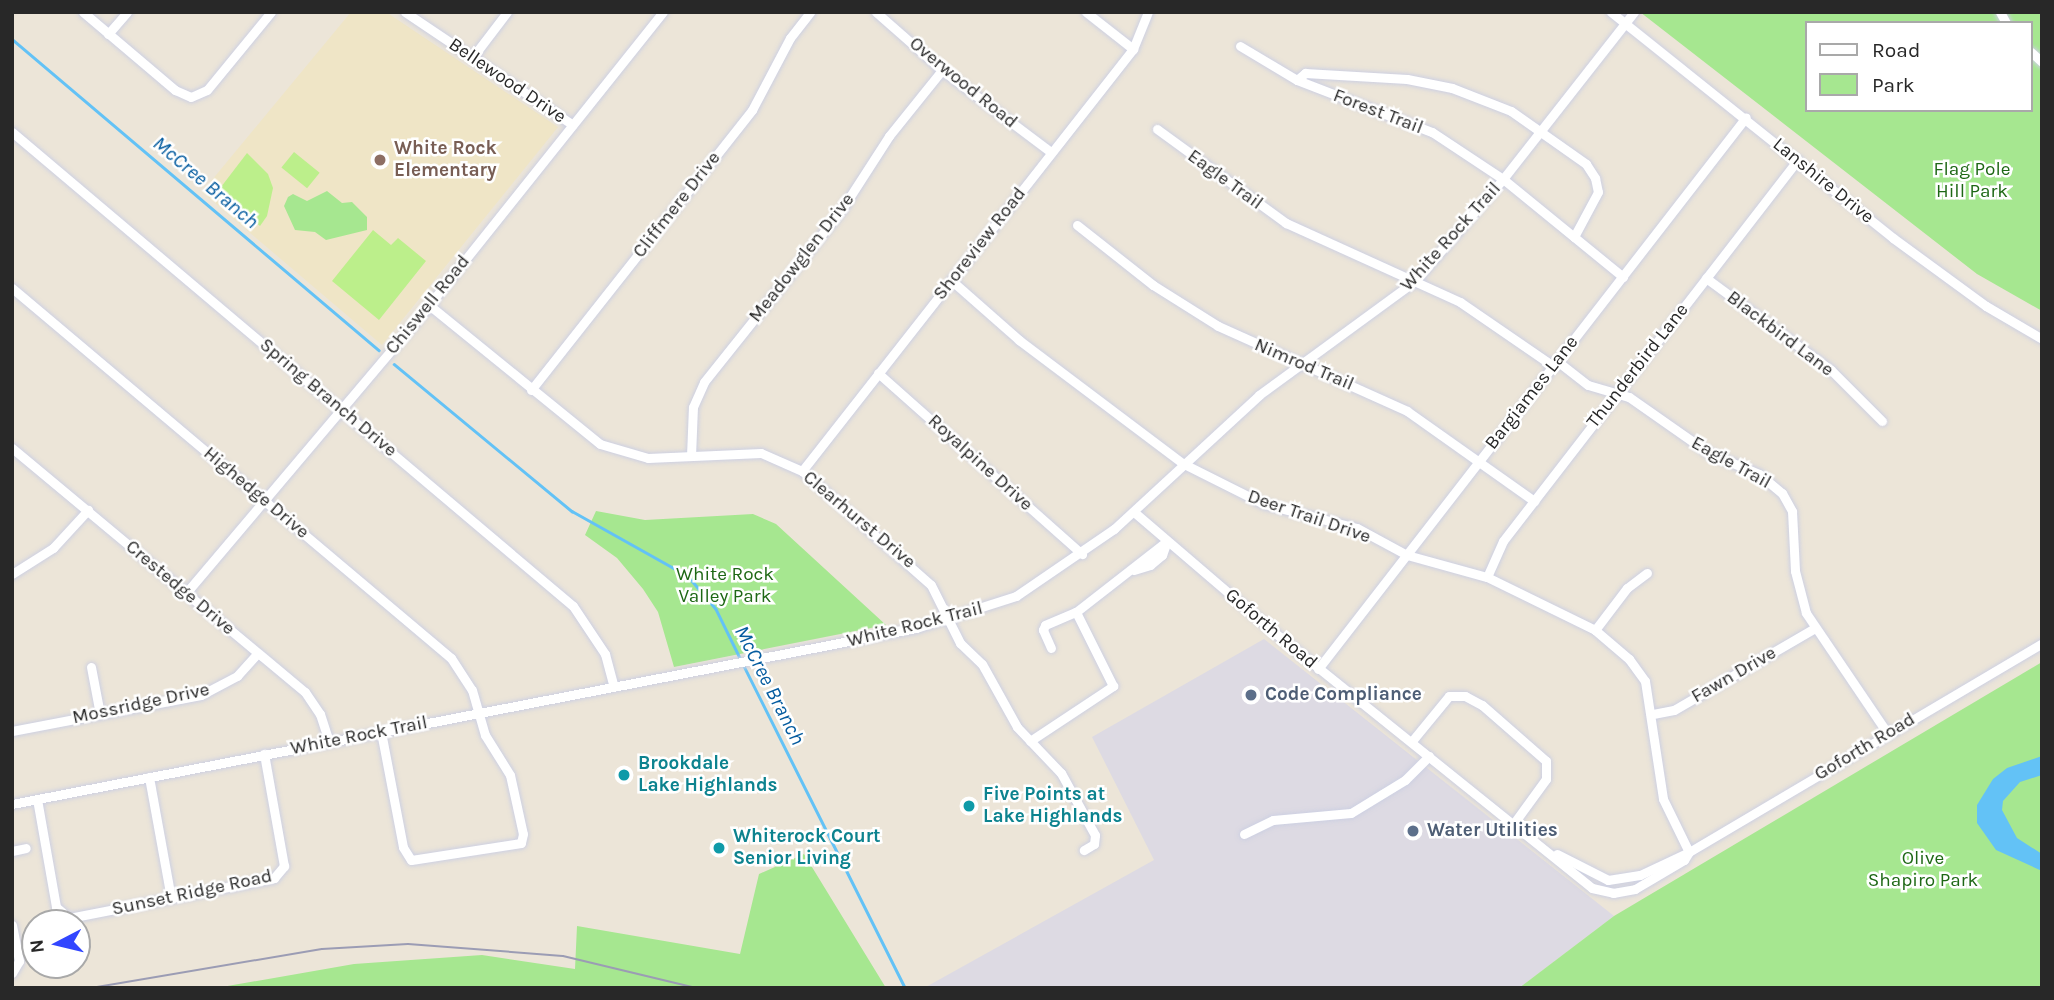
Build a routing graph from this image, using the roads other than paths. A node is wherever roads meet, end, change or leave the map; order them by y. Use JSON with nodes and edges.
{"nodes":[{"id":1,"x":82,"y":12,"type":"edge"},
{"id":2,"x":127,"y":12,"type":"edge"},
{"id":3,"x":271,"y":12,"type":"edge"},
{"id":4,"x":405,"y":12,"type":"edge"},
{"id":5,"x":507,"y":12,"type":"edge"},
{"id":6,"x":663,"y":12,"type":"edge"},
{"id":7,"x":810,"y":12,"type":"edge"},
{"id":8,"x":876,"y":12,"type":"edge"},
{"id":9,"x":1086,"y":12,"type":"edge"},
{"id":10,"x":1148,"y":12,"type":"edge"},
{"id":11,"x":1611,"y":12,"type":"edge"},
{"id":12,"x":1634,"y":12,"type":"edge"},
{"id":13,"x":1625,"y":23,"type":"junction"},
{"id":14,"x":108,"y":34,"type":"junction"},
{"id":15,"x":1240,"y":46,"type":"dead end"},
{"id":16,"x":1133,"y":49,"type":"junction"},
{"id":17,"x":472,"y":58,"type":"junction"},
{"id":18,"x":942,"y":70,"type":"junction"},
{"id":19,"x":1297,"y":79,"type":"junction"},
{"id":20,"x":1746,"y":117,"type":"junction"},
{"id":21,"x":573,"y":125,"type":"junction"},
{"id":22,"x":1157,"y":129,"type":"dead end"},
{"id":23,"x":1542,"y":131,"type":"junction"},
{"id":24,"x":12,"y":132,"type":"edge"},
{"id":25,"x":1051,"y":152,"type":"junction"},
{"id":26,"x":1798,"y":160,"type":"junction"},
{"id":27,"x":1503,"y":179,"type":"junction"},
{"id":28,"x":1077,"y":225,"type":"dead end"},
{"id":29,"x":1574,"y":237,"type":"junction"},
{"id":30,"x":1623,"y":277,"type":"junction"},
{"id":31,"x":1706,"y":278,"type":"junction"},
{"id":32,"x":951,"y":280,"type":"junction"},
{"id":33,"x":1415,"y":281,"type":"junction"},
{"id":34,"x":12,"y":288,"type":"edge"},
{"id":35,"x":429,"y":305,"type":"junction"},
{"id":36,"x":2042,"y":339,"type":"edge"},
{"id":37,"x":1302,"y":363,"type":"junction"},
{"id":38,"x":1555,"y":364,"type":"junction"},
{"id":39,"x":878,"y":373,"type":"junction"},
{"id":40,"x":531,"y":390,"type":"junction"},
{"id":41,"x":1617,"y":394,"type":"junction"},
{"id":42,"x":343,"y":410,"type":"junction"},
{"id":43,"x":1882,"y":421,"type":"dead end"},
{"id":44,"x":12,"y":448,"type":"edge"},
{"id":45,"x":691,"y":456,"type":"junction"},
{"id":46,"x":1480,"y":460,"type":"junction"},
{"id":47,"x":1182,"y":463,"type":"junction"},
{"id":48,"x":802,"y":471,"type":"junction"},
{"id":49,"x":1534,"y":500,"type":"junction"},
{"id":50,"x":266,"y":501,"type":"junction"},
{"id":51,"x":88,"y":510,"type":"junction"},
{"id":52,"x":1134,"y":512,"type":"junction"},
{"id":53,"x":1167,"y":541,"type":"junction"},
{"id":54,"x":1082,"y":554,"type":"junction"},
{"id":55,"x":1407,"y":555,"type":"junction"},
{"id":56,"x":1647,"y":573,"type":"dead end"},
{"id":57,"x":12,"y":574,"type":"edge"},
{"id":58,"x":1487,"y":577,"type":"junction"},
{"id":59,"x":186,"y":593,"type":"junction"},
{"id":60,"x":1076,"y":612,"type":"junction"},
{"id":61,"x":949,"y":620,"type":"junction"},
{"id":62,"x":1813,"y":629,"type":"junction"},
{"id":63,"x":1595,"y":631,"type":"junction"},
{"id":64,"x":2042,"y":643,"type":"edge"},
{"id":65,"x":1051,"y":649,"type":"dead end"},
{"id":66,"x":257,"y":654,"type":"junction"},
{"id":67,"x":91,"y":667,"type":"dead end"},
{"id":68,"x":1318,"y":669,"type":"junction"},
{"id":69,"x":614,"y":687,"type":"junction"},
{"id":70,"x":479,"y":713,"type":"junction"},
{"id":71,"x":100,"y":714,"type":"junction"},
{"id":72,"x":1653,"y":714,"type":"junction"},
{"id":73,"x":12,"y":731,"type":"edge"},
{"id":74,"x":380,"y":732,"type":"junction"},
{"id":75,"x":1888,"y":734,"type":"junction"},
{"id":76,"x":328,"y":741,"type":"junction"},
{"id":77,"x":1030,"y":741,"type":"junction"},
{"id":78,"x":1412,"y":741,"type":"junction"},
{"id":79,"x":264,"y":754,"type":"junction"},
{"id":80,"x":1429,"y":756,"type":"junction"},
{"id":81,"x":149,"y":777,"type":"junction"},
{"id":82,"x":37,"y":799,"type":"junction"},
{"id":83,"x":12,"y":804,"type":"edge"},
{"id":84,"x":1514,"y":823,"type":"junction"},
{"id":85,"x":1244,"y":834,"type":"dead end"},
{"id":86,"x":26,"y":848,"type":"dead end"},
{"id":87,"x":12,"y":850,"type":"edge"},
{"id":88,"x":1084,"y":850,"type":"dead end"},
{"id":89,"x":1689,"y":852,"type":"junction"},
{"id":90,"x":171,"y":898,"type":"junction"},
{"id":91,"x":12,"y":925,"type":"edge"},
{"id":92,"x":13,"y":972,"type":"edge"}],
"edges":[{"from":1,"to":14,"type":"street"},
{"from":2,"to":14,"type":"street"},
{"from":3,"to":14,"type":"street"},
{"from":4,"to":17,"type":"street","name":"Bellewood Drive"},
{"from":5,"to":17,"type":"street"},
{"from":6,"to":21,"type":"street","name":"Chiswell Road"},
{"from":7,"to":40,"type":"street","name":"Cliffmere Drive"},
{"from":8,"to":18,"type":"street","name":"Overwood Road"},
{"from":9,"to":16,"type":"street"},
{"from":10,"to":16,"type":"street","name":"Shoreview Road"},
{"from":11,"to":13,"type":"street","name":"Lanshire Drive"},
{"from":12,"to":13,"type":"street","name":"White Rock Trail"},
{"from":13,"to":20,"type":"street","name":"Lanshire Drive"},
{"from":13,"to":23,"type":"street","name":"White Rock Trail"},
{"from":15,"to":19,"type":"street","name":"Forest Trail"},
{"from":16,"to":25,"type":"street","name":"Shoreview Road"},
{"from":17,"to":21,"type":"street","name":"Bellewood Drive"},
{"from":18,"to":25,"type":"street","name":"Overwood Road"},
{"from":18,"to":45,"type":"street","name":"Meadowglen Drive"},
{"from":19,"to":23,"type":"street","name":"Forest Trail"},
{"from":19,"to":27,"type":"street","name":"Forest Trail"},
{"from":20,"to":26,"type":"street","name":"Lanshire Drive"},
{"from":20,"to":30,"type":"street","name":"Bargiames Lane"},
{"from":21,"to":35,"type":"street","name":"Chiswell Road"},
{"from":22,"to":33,"type":"street","name":"Eagle Trail"},
{"from":23,"to":27,"type":"street","name":"White Rock Trail"},
{"from":23,"to":29,"type":"street","name":"Forest Trail"},
{"from":24,"to":42,"type":"street","name":"Spring Branch Drive"},
{"from":25,"to":32,"type":"street","name":"Shoreview Road"},
{"from":26,"to":31,"type":"street","name":"Thunderbird Lane"},
{"from":26,"to":36,"type":"street","name":"Lanshire Drive"},
{"from":27,"to":29,"type":"street","name":"Forest Trail"},
{"from":27,"to":33,"type":"street","name":"White Rock Trail"},
{"from":28,"to":37,"type":"street","name":"Nimrod Trail"},
{"from":29,"to":30,"type":"street","name":"Forest Trail"},
{"from":30,"to":38,"type":"street","name":"Bargiames Lane"},
{"from":31,"to":41,"type":"street","name":"Thunderbird Lane"},
{"from":31,"to":43,"type":"street","name":"Blackbird Lane"},
{"from":32,"to":39,"type":"street","name":"Shoreview Road"},
{"from":32,"to":47,"type":"street","name":"Deer Trail Drive"},
{"from":33,"to":37,"type":"street","name":"White Rock Trail"},
{"from":33,"to":38,"type":"street","name":"Eagle Trail"},
{"from":34,"to":50,"type":"street","name":"Highedge Drive"},
{"from":35,"to":40,"type":"street","name":"Clearhurst Drive"},
{"from":35,"to":42,"type":"street","name":"Chiswell Road"},
{"from":37,"to":46,"type":"street","name":"Nimrod Trail"},
{"from":37,"to":47,"type":"street","name":"White Rock Trail"},
{"from":38,"to":41,"type":"street","name":"Eagle Trail"},
{"from":38,"to":46,"type":"street","name":"Bargiames Lane"},
{"from":39,"to":48,"type":"street","name":"Shoreview Road"},
{"from":39,"to":54,"type":"street","name":"Royalpine Drive"},
{"from":40,"to":45,"type":"street","name":"Clearhurst Drive"},
{"from":41,"to":49,"type":"street","name":"Thunderbird Lane"},
{"from":41,"to":62,"type":"street","name":"Eagle Trail"},
{"from":42,"to":50,"type":"street","name":"Chiswell Road"},
{"from":42,"to":69,"type":"street","name":"Spring Branch Drive"},
{"from":44,"to":51,"type":"street","name":"Crestedge Drive"},
{"from":45,"to":48,"type":"street","name":"Clearhurst Drive"},
{"from":46,"to":49,"type":"street","name":"Nimrod Trail"},
{"from":46,"to":55,"type":"street","name":"Bargiames Lane"},
{"from":47,"to":52,"type":"street","name":"White Rock Trail"},
{"from":47,"to":55,"type":"street","name":"Deer Trail Drive"},
{"from":48,"to":61,"type":"street","name":"Clearhurst Drive"},
{"from":49,"to":58,"type":"street","name":"Thunderbird Lane"},
{"from":50,"to":59,"type":"street","name":"Chiswell Road"},
{"from":50,"to":70,"type":"street","name":"Highedge Drive"},
{"from":51,"to":57,"type":"street"},
{"from":51,"to":59,"type":"street","name":"Crestedge Drive"},
{"from":52,"to":53,"type":"street","name":"Goforth Road"},
{"from":52,"to":54,"type":"street","name":"White Rock Trail"},
{"from":53,"to":60,"type":"street"},
{"from":53,"to":68,"type":"street","name":"Goforth Road"},
{"from":54,"to":61,"type":"street","name":"White Rock Trail"},
{"from":55,"to":58,"type":"street","name":"Deer Trail Drive"},
{"from":55,"to":68,"type":"street","name":"Bargiames Lane"},
{"from":56,"to":63,"type":"street"},
{"from":58,"to":63,"type":"street","name":"Deer Trail Drive"},
{"from":59,"to":66,"type":"street","name":"Crestedge Drive"},
{"from":60,"to":65,"type":"street"},
{"from":60,"to":77,"type":"street"},
{"from":61,"to":69,"type":"street","name":"White Rock Trail"},
{"from":61,"to":77,"type":"street","name":"Clearhurst Drive"},
{"from":62,"to":72,"type":"street","name":"Fawn Drive"},
{"from":62,"to":75,"type":"street","name":"Eagle Trail"},
{"from":63,"to":72,"type":"street","name":"Deer Trail Drive"},
{"from":64,"to":75,"type":"street","name":"Goforth Road"},
{"from":66,"to":71,"type":"street","name":"Mossridge Drive"},
{"from":66,"to":76,"type":"street","name":"Crestedge Drive"},
{"from":67,"to":71,"type":"street"},
{"from":68,"to":78,"type":"street","name":"Goforth Road"},
{"from":69,"to":70,"type":"street","name":"White Rock Trail"},
{"from":70,"to":74,"type":"street","name":"White Rock Trail"},
{"from":70,"to":74,"type":"street","name":"Highedge Drive"},
{"from":71,"to":73,"type":"street","name":"Mossridge Drive"},
{"from":72,"to":89,"type":"street","name":"Deer Trail Drive"},
{"from":74,"to":76,"type":"street","name":"White Rock Trail"},
{"from":75,"to":89,"type":"street","name":"Goforth Road"},
{"from":76,"to":79,"type":"street","name":"White Rock Trail"},
{"from":77,"to":88,"type":"street","name":"Clearhurst Drive"},
{"from":78,"to":80,"type":"street","name":"Goforth Road"},
{"from":78,"to":84,"type":"street"},
{"from":79,"to":81,"type":"street","name":"White Rock Trail"},
{"from":79,"to":90,"type":"street","name":"Sunset Ridge Road"},
{"from":80,"to":84,"type":"street","name":"Goforth Road"},
{"from":80,"to":85,"type":"street"},
{"from":81,"to":82,"type":"street","name":"White Rock Trail"},
{"from":81,"to":90,"type":"street"},
{"from":82,"to":83,"type":"street","name":"White Rock Trail"},
{"from":82,"to":90,"type":"street","name":"Sunset Ridge Road"},
{"from":84,"to":89,"type":"street","name":"Goforth Road"},
{"from":86,"to":87,"type":"street"},
{"from":91,"to":92,"type":"street"}]}
